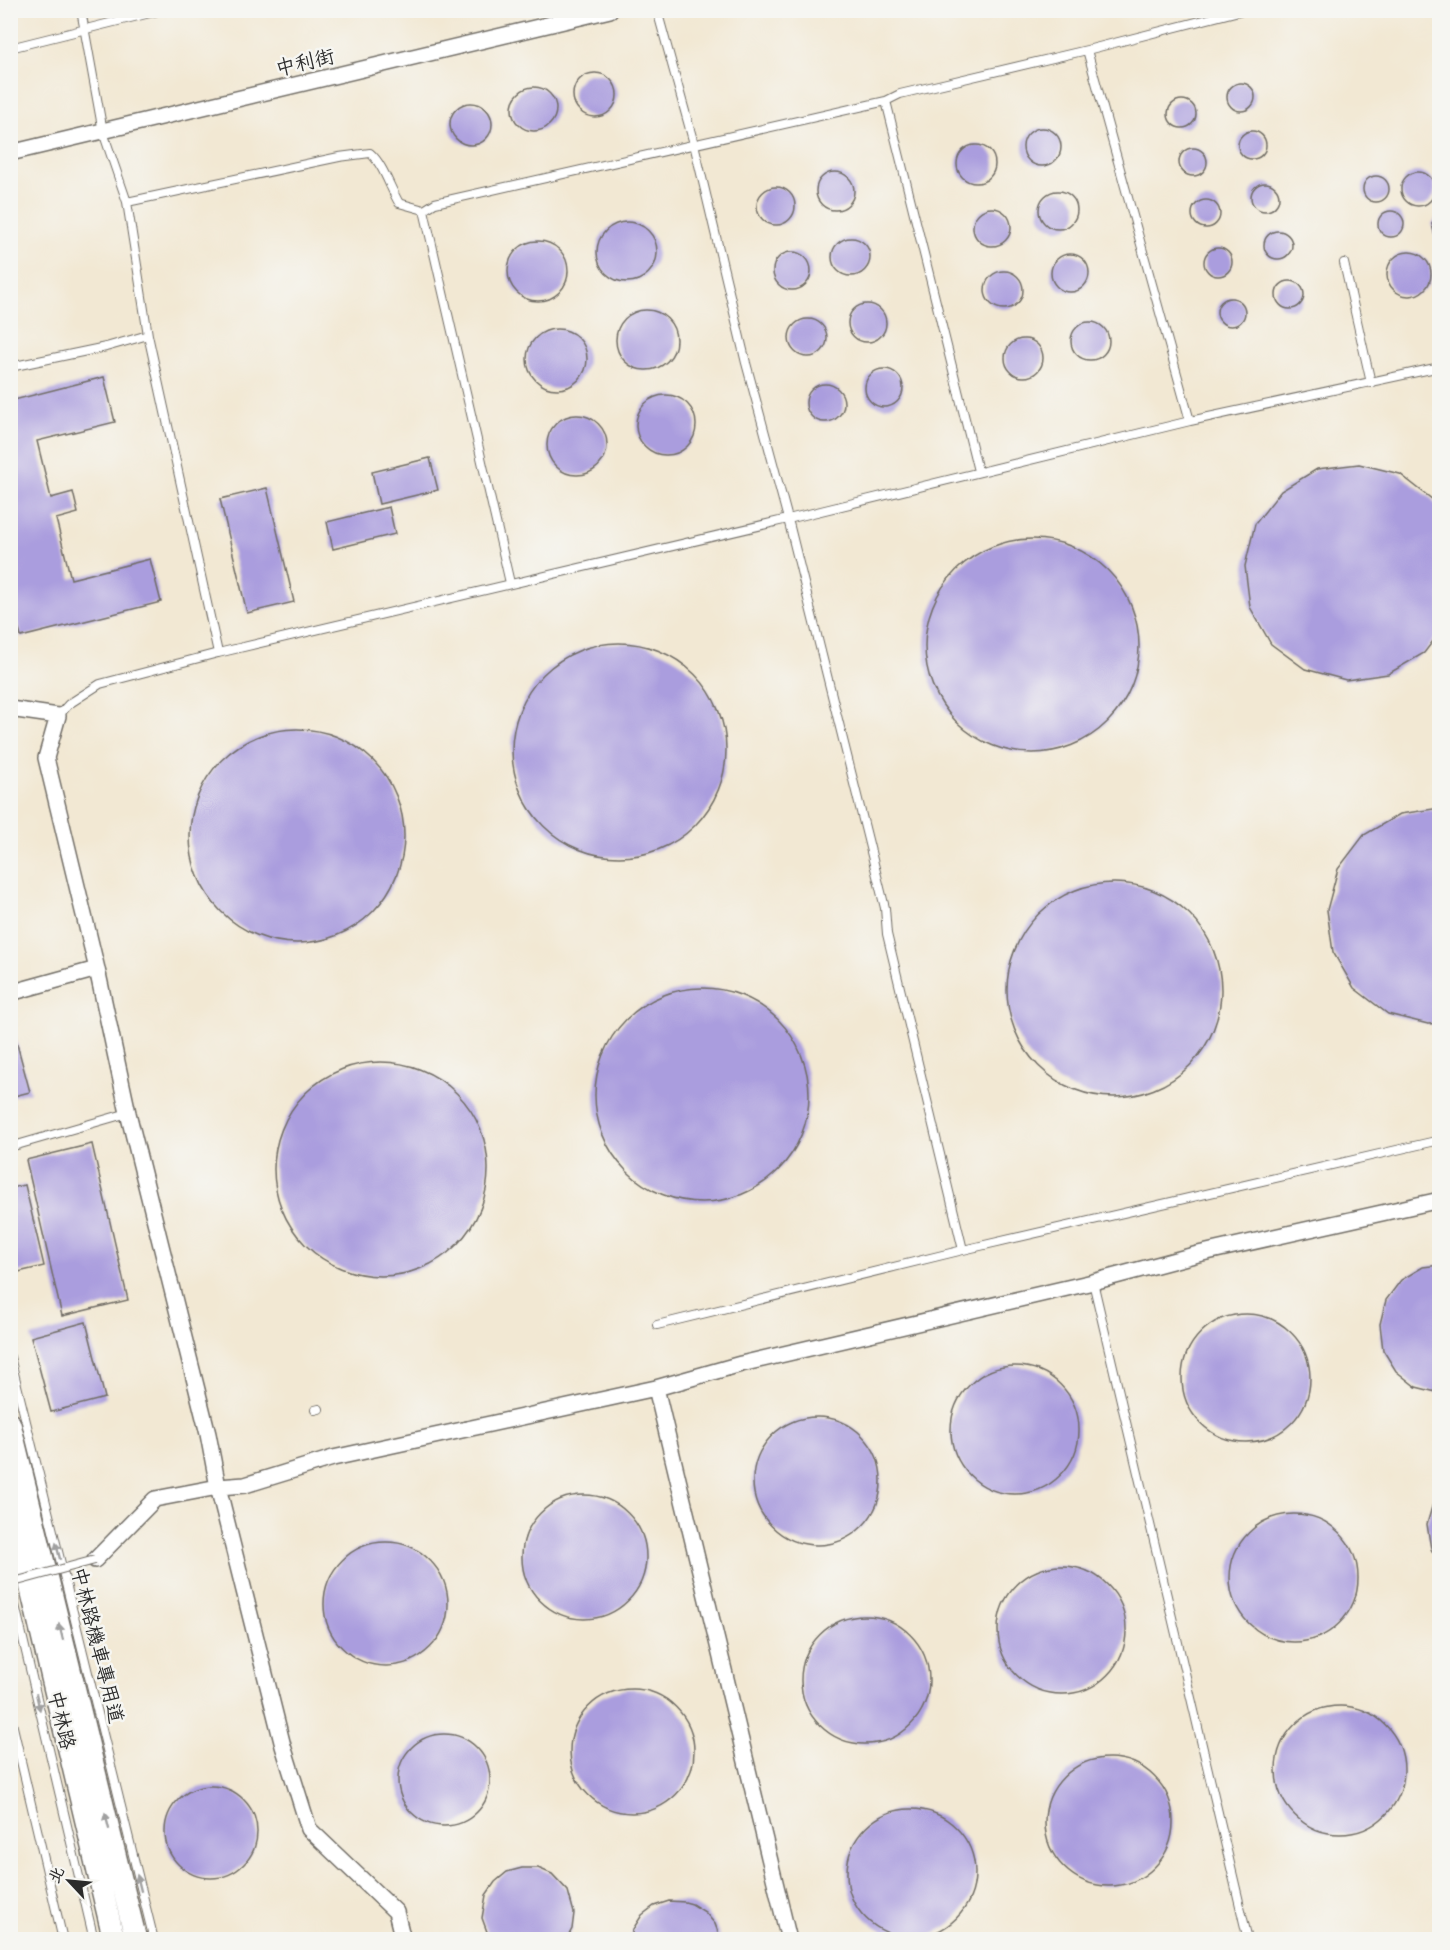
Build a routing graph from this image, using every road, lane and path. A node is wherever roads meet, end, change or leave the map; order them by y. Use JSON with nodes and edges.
{"nodes":[{"id":1,"x":81,"y":10,"type":"edge"},
{"id":2,"x":162,"y":10,"type":"edge"},
{"id":3,"x":610,"y":10,"type":"edge"},
{"id":4,"x":657,"y":10,"type":"edge"},
{"id":5,"x":1243,"y":10,"type":"edge"},
{"id":6,"x":85,"y":30,"type":"junction"},
{"id":7,"x":10,"y":48,"type":"edge"},
{"id":8,"x":1088,"y":50,"type":"junction"},
{"id":9,"x":886,"y":101,"type":"junction"},
{"id":10,"x":103,"y":132,"type":"junction"},
{"id":11,"x":694,"y":144,"type":"junction"},
{"id":12,"x":10,"y":153,"type":"edge"},
{"id":13,"x":127,"y":202,"type":"junction"},
{"id":14,"x":424,"y":210,"type":"junction"},
{"id":15,"x":1344,"y":263,"type":"dead end"},
{"id":16,"x":148,"y":335,"type":"junction"},
{"id":17,"x":10,"y":367,"type":"edge"},
{"id":18,"x":1440,"y":367,"type":"edge"},
{"id":19,"x":1371,"y":383,"type":"junction"},
{"id":20,"x":1190,"y":422,"type":"junction"},
{"id":21,"x":978,"y":471,"type":"junction"},
{"id":22,"x":788,"y":519,"type":"junction"},
{"id":23,"x":510,"y":583,"type":"junction"},
{"id":24,"x":218,"y":653,"type":"junction"},
{"id":25,"x":10,"y":709,"type":"edge"},
{"id":26,"x":58,"y":716,"type":"junction"},
{"id":27,"x":97,"y":969,"type":"junction"},
{"id":28,"x":10,"y":993,"type":"edge"},
{"id":29,"x":128,"y":1113,"type":"junction"},
{"id":30,"x":1440,"y":1140,"type":"edge"},
{"id":31,"x":10,"y":1147,"type":"edge"},
{"id":32,"x":1440,"y":1200,"type":"edge"},
{"id":33,"x":963,"y":1250,"type":"junction"},
{"id":34,"x":1093,"y":1281,"type":"junction"},
{"id":35,"x":657,"y":1325,"type":"dead end"},
{"id":36,"x":10,"y":1357,"type":"edge"},
{"id":37,"x":656,"y":1388,"type":"junction"},
{"id":38,"x":10,"y":1424,"type":"edge"},
{"id":39,"x":218,"y":1487,"type":"junction"},
{"id":40,"x":10,"y":1500,"type":"edge"},
{"id":41,"x":95,"y":1560,"type":"joint"},
{"id":42,"x":10,"y":1584,"type":"edge"},
{"id":43,"x":10,"y":1714,"type":"edge"},
{"id":44,"x":63,"y":1940,"type":"edge"},
{"id":45,"x":94,"y":1940,"type":"edge"},
{"id":46,"x":114,"y":1940,"type":"edge"},
{"id":47,"x":136,"y":1940,"type":"edge"},
{"id":48,"x":153,"y":1940,"type":"edge"},
{"id":49,"x":403,"y":1940,"type":"edge"},
{"id":50,"x":789,"y":1940,"type":"edge"},
{"id":51,"x":1248,"y":1940,"type":"edge"}],
"edges":[{"from":1,"to":6,"type":"lane"},
{"from":2,"to":6,"type":"lane"},
{"from":3,"to":10,"type":"street","name":"中利街"},
{"from":4,"to":11,"type":"lane"},
{"from":5,"to":8,"type":"lane"},
{"from":6,"to":7,"type":"lane"},
{"from":6,"to":10,"type":"lane"},
{"from":8,"to":9,"type":"lane"},
{"from":8,"to":20,"type":"lane"},
{"from":9,"to":11,"type":"lane"},
{"from":9,"to":21,"type":"lane"},
{"from":10,"to":12,"type":"street","name":"中利街"},
{"from":10,"to":13,"type":"lane"},
{"from":11,"to":14,"type":"lane"},
{"from":11,"to":22,"type":"lane"},
{"from":13,"to":14,"type":"lane"},
{"from":13,"to":16,"type":"lane"},
{"from":14,"to":23,"type":"lane"},
{"from":15,"to":19,"type":"lane"},
{"from":16,"to":17,"type":"lane"},
{"from":16,"to":24,"type":"lane"},
{"from":18,"to":19,"type":"lane"},
{"from":19,"to":20,"type":"lane"},
{"from":20,"to":21,"type":"lane"},
{"from":21,"to":22,"type":"lane"},
{"from":22,"to":23,"type":"lane"},
{"from":22,"to":33,"type":"lane"},
{"from":23,"to":24,"type":"lane"},
{"from":24,"to":26,"type":"lane"},
{"from":25,"to":26,"type":"street"},
{"from":26,"to":27,"type":"street"},
{"from":27,"to":28,"type":"street"},
{"from":27,"to":29,"type":"street"},
{"from":29,"to":31,"type":"lane"},
{"from":29,"to":39,"type":"street"},
{"from":30,"to":33,"type":"lane"},
{"from":32,"to":34,"type":"street"},
{"from":33,"to":35,"type":"lane"},
{"from":34,"to":37,"type":"street"},
{"from":34,"to":51,"type":"lane"},
{"from":48,"to":36,"type":"lane","name":"中林路機車專用道","one_way":true},
{"from":37,"to":39,"type":"street"},
{"from":37,"to":50,"type":"street"},
{"from":47,"to":38,"type":"street","one_way":true},
{"from":39,"to":41,"type":"street"},
{"from":39,"to":49,"type":"street"},
{"from":40,"to":46,"type":"street","name":"中林路"},
{"from":41,"to":42,"type":"lane","bridge":true},
{"from":42,"to":45,"type":"lane","one_way":true},
{"from":43,"to":44,"type":"lane"}]}
